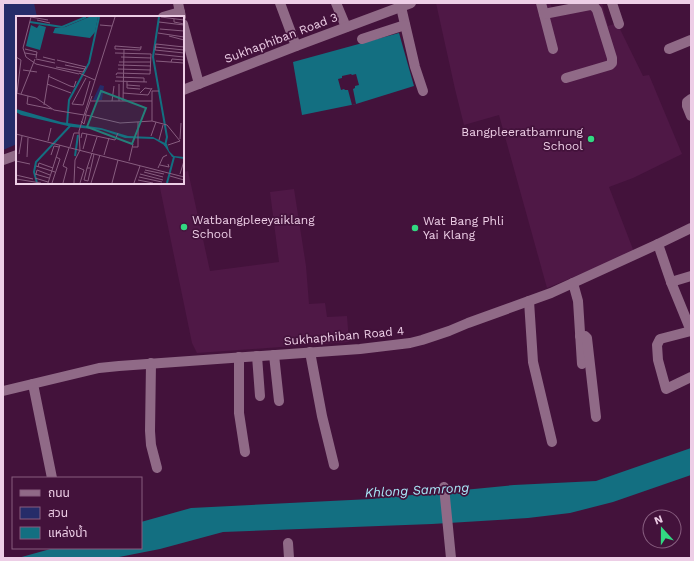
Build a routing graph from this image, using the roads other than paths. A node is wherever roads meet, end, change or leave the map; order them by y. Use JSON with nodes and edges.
{"nodes":[{"id":1,"x":280,"y":3,"type":"edge"},
{"id":2,"x":336,"y":3,"type":"edge"},
{"id":3,"x":541,"y":3,"type":"edge"},
{"id":4,"x":612,"y":3,"type":"edge"},
{"id":5,"x":406,"y":5,"type":"edge"},
{"id":6,"x":180,"y":11,"type":"edge"},
{"id":7,"x":544,"y":14,"type":"junction"},
{"id":8,"x":166,"y":16,"type":"edge"},
{"id":9,"x":618,"y":24,"type":"dead end"},
{"id":10,"x":405,"y":26,"type":"junction"},
{"id":11,"x":346,"y":27,"type":"junction"},
{"id":12,"x":184,"y":28,"type":"edge"},
{"id":13,"x":362,"y":39,"type":"dead end"},
{"id":14,"x":691,"y":40,"type":"edge"},
{"id":15,"x":296,"y":46,"type":"junction"},
{"id":16,"x":669,"y":49,"type":"dead end"},
{"id":17,"x":553,"y":50,"type":"dead end"},
{"id":18,"x":566,"y":78,"type":"dead end"},
{"id":19,"x":199,"y":84,"type":"junction"},
{"id":20,"x":184,"y":90,"type":"edge"},
{"id":21,"x":423,"y":91,"type":"dead end"},
{"id":22,"x":691,"y":99,"type":"edge"},
{"id":23,"x":691,"y":116,"type":"edge"},
{"id":24,"x":16,"y":155,"type":"edge"},
{"id":25,"x":3,"y":160,"type":"edge"},
{"id":26,"x":691,"y":228,"type":"edge"},
{"id":27,"x":658,"y":244,"type":"junction"},
{"id":28,"x":691,"y":276,"type":"edge"},
{"id":29,"x":670,"y":282,"type":"junction"},
{"id":30,"x":574,"y":283,"type":"junction"},
{"id":31,"x":529,"y":301,"type":"junction"},
{"id":32,"x":580,"y":336,"type":"junction"},
{"id":33,"x":310,"y":352,"type":"junction"},
{"id":34,"x":274,"y":355,"type":"junction"},
{"id":35,"x":257,"y":356,"type":"junction"},
{"id":36,"x":239,"y":358,"type":"junction"},
{"id":37,"x":152,"y":363,"type":"junction"},
{"id":38,"x":582,"y":364,"type":"dead end"},
{"id":39,"x":691,"y":377,"type":"edge"},
{"id":40,"x":33,"y":384,"type":"junction"},
{"id":41,"x":3,"y":391,"type":"edge"},
{"id":42,"x":260,"y":396,"type":"dead end"},
{"id":43,"x":279,"y":401,"type":"dead end"},
{"id":44,"x":596,"y":418,"type":"dead end"},
{"id":45,"x":552,"y":442,"type":"dead end"},
{"id":46,"x":244,"y":452,"type":"dead end"},
{"id":47,"x":334,"y":465,"type":"dead end"},
{"id":48,"x":157,"y":468,"type":"dead end"},
{"id":49,"x":52,"y":477,"type":"edge"},
{"id":50,"x":444,"y":487,"type":"dead end"},
{"id":51,"x":288,"y":543,"type":"dead end"},
{"id":52,"x":290,"y":558,"type":"edge"},
{"id":53,"x":451,"y":558,"type":"edge"}],
"edges":[{"from":1,"to":15,"type":"street"},
{"from":2,"to":11,"type":"street"},
{"from":3,"to":7,"type":"street"},
{"from":4,"to":9,"type":"street"},
{"from":5,"to":10,"type":"street"},
{"from":5,"to":11,"type":"street","name":"Sukhaphiban Road 3"},
{"from":6,"to":8,"type":"street"},
{"from":7,"to":17,"type":"street"},
{"from":7,"to":18,"type":"street"},
{"from":10,"to":13,"type":"street"},
{"from":10,"to":21,"type":"street"},
{"from":11,"to":15,"type":"street","name":"Sukhaphiban Road 3"},
{"from":12,"to":19,"type":"street"},
{"from":14,"to":16,"type":"street"},
{"from":15,"to":19,"type":"street","name":"Sukhaphiban Road 3"},
{"from":19,"to":20,"type":"street","name":"Sukhaphiban Road 3"},
{"from":22,"to":23,"type":"street"},
{"from":24,"to":25,"type":"street"},
{"from":26,"to":27,"type":"street","name":"Sukhaphiban Road 4"},
{"from":27,"to":29,"type":"street"},
{"from":27,"to":30,"type":"street","name":"Sukhaphiban Road 4"},
{"from":28,"to":29,"type":"street"},
{"from":29,"to":39,"type":"street"},
{"from":30,"to":31,"type":"street","name":"Sukhaphiban Road 4"},
{"from":30,"to":32,"type":"street"},
{"from":31,"to":33,"type":"street","name":"Sukhaphiban Road 4"},
{"from":31,"to":45,"type":"street"},
{"from":32,"to":38,"type":"street"},
{"from":32,"to":44,"type":"street"},
{"from":33,"to":34,"type":"street","name":"Sukhaphiban Road 4"},
{"from":33,"to":47,"type":"street"},
{"from":34,"to":35,"type":"street","name":"Sukhaphiban Road 4"},
{"from":34,"to":43,"type":"street"},
{"from":35,"to":36,"type":"street","name":"Sukhaphiban Road 4"},
{"from":35,"to":42,"type":"street"},
{"from":36,"to":37,"type":"street","name":"Sukhaphiban Road 4"},
{"from":36,"to":46,"type":"street"},
{"from":37,"to":40,"type":"street","name":"Sukhaphiban Road 4"},
{"from":37,"to":48,"type":"street"},
{"from":40,"to":41,"type":"street","name":"Sukhaphiban Road 4"},
{"from":40,"to":49,"type":"street"},
{"from":50,"to":53,"type":"street"},
{"from":51,"to":52,"type":"street"}]}
